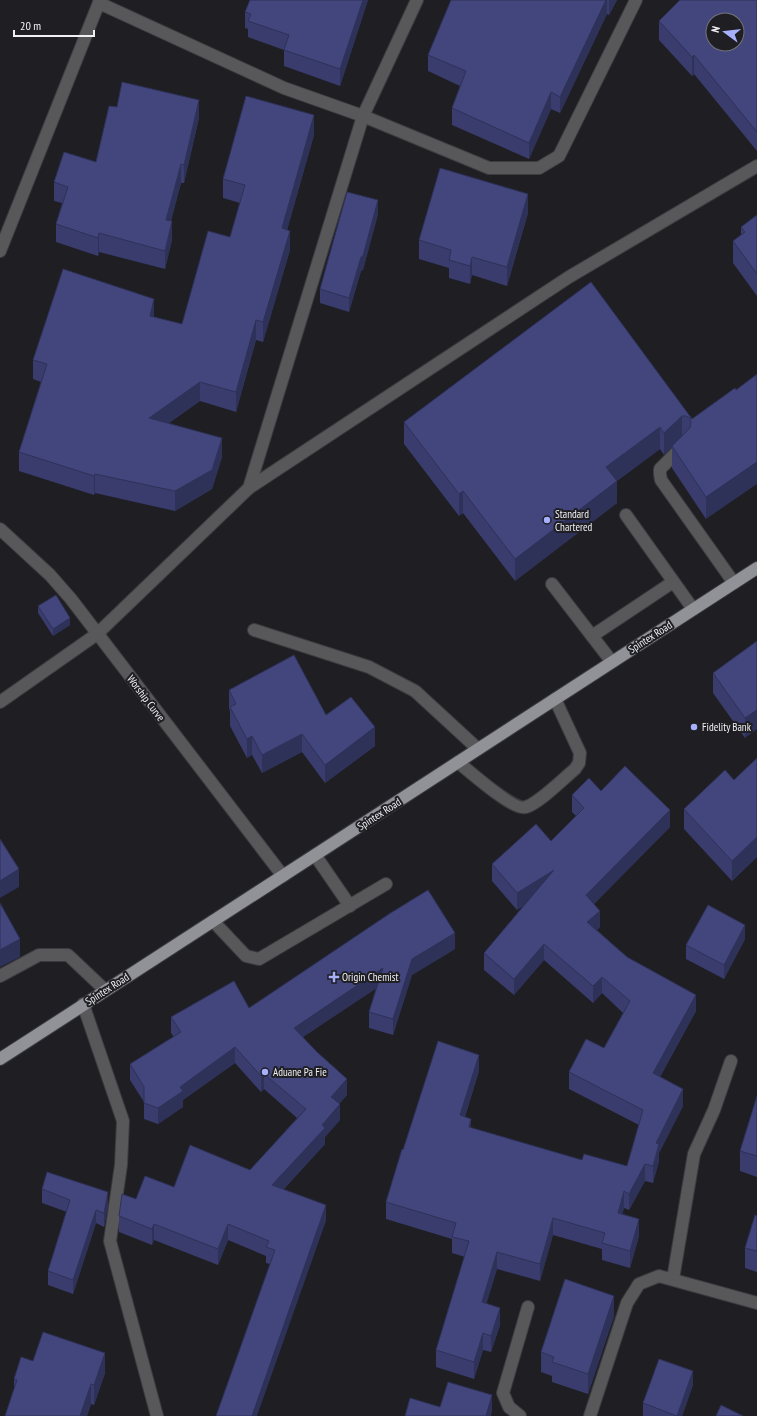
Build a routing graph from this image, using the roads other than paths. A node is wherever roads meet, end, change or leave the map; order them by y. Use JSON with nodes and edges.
{"nodes":[{"id":1,"x":417,"y":0,"type":"edge"},
{"id":2,"x":636,"y":0,"type":"edge"},
{"id":3,"x":100,"y":2,"type":"edge"},
{"id":4,"x":363,"y":116,"type":"junction"},
{"id":5,"x":757,"y":166,"type":"edge"},
{"id":6,"x":0,"y":250,"type":"edge"},
{"id":7,"x":684,"y":445,"type":"edge"},
{"id":8,"x":249,"y":488,"type":"junction"},
{"id":9,"x":626,"y":515,"type":"dead end"},
{"id":10,"x":0,"y":529,"type":"edge"},
{"id":11,"x":757,"y":568,"type":"edge"},
{"id":12,"x":673,"y":582,"type":"junction"},
{"id":13,"x":734,"y":583,"type":"junction"},
{"id":14,"x":552,"y":584,"type":"dead end"},
{"id":15,"x":692,"y":609,"type":"junction"},
{"id":16,"x":254,"y":630,"type":"dead end"},
{"id":17,"x":97,"y":634,"type":"junction"},
{"id":18,"x":592,"y":636,"type":"junction"},
{"id":19,"x":612,"y":662,"type":"junction"},
{"id":20,"x":555,"y":699,"type":"junction"},
{"id":21,"x":0,"y":702,"type":"edge"},
{"id":22,"x":478,"y":750,"type":"junction"},
{"id":23,"x":458,"y":762,"type":"junction"},
{"id":24,"x":315,"y":855,"type":"junction"},
{"id":25,"x":283,"y":876,"type":"junction"},
{"id":26,"x":386,"y":884,"type":"dead end"},
{"id":27,"x":350,"y":906,"type":"junction"},
{"id":28,"x":213,"y":921,"type":"junction"},
{"id":29,"x":0,"y":976,"type":"edge"},
{"id":30,"x":104,"y":990,"type":"junction"},
{"id":31,"x":83,"y":1004,"type":"junction"},
{"id":32,"x":0,"y":1059,"type":"edge"},
{"id":33,"x":731,"y":1061,"type":"dead end"},
{"id":34,"x":673,"y":1279,"type":"junction"},
{"id":35,"x":757,"y":1303,"type":"edge"},
{"id":36,"x":528,"y":1307,"type":"dead end"},
{"id":37,"x":157,"y":1416,"type":"edge"},
{"id":38,"x":520,"y":1416,"type":"edge"},
{"id":39,"x":590,"y":1416,"type":"edge"}],
"edges":[{"from":1,"to":4,"type":"street"},
{"from":2,"to":4,"type":"street"},
{"from":3,"to":4,"type":"street"},
{"from":3,"to":6,"type":"street"},
{"from":4,"to":8,"type":"street"},
{"from":5,"to":8,"type":"street"},
{"from":7,"to":13,"type":"street"},
{"from":8,"to":17,"type":"street"},
{"from":9,"to":12,"type":"street"},
{"from":10,"to":17,"type":"street","name":"Worship Curve"},
{"from":11,"to":13,"type":"main road","name":"Spintex Road"},
{"from":12,"to":15,"type":"street"},
{"from":12,"to":18,"type":"street"},
{"from":13,"to":15,"type":"main road","name":"Spintex Road"},
{"from":14,"to":18,"type":"street"},
{"from":15,"to":19,"type":"main road","name":"Spintex Road"},
{"from":16,"to":22,"type":"street"},
{"from":17,"to":21,"type":"street"},
{"from":17,"to":25,"type":"street","name":"Worship Curve"},
{"from":18,"to":19,"type":"street"},
{"from":19,"to":20,"type":"main road","name":"Spintex Road"},
{"from":20,"to":22,"type":"main road","name":"Spintex Road"},
{"from":20,"to":23,"type":"street"},
{"from":22,"to":23,"type":"main road","name":"Spintex Road"},
{"from":23,"to":24,"type":"main road","name":"Spintex Road"},
{"from":24,"to":25,"type":"main road","name":"Spintex Road"},
{"from":24,"to":27,"type":"street"},
{"from":25,"to":28,"type":"main road","name":"Spintex Road"},
{"from":26,"to":27,"type":"street"},
{"from":27,"to":28,"type":"street"},
{"from":28,"to":30,"type":"main road","name":"Spintex Road"},
{"from":29,"to":30,"type":"street"},
{"from":30,"to":31,"type":"main road","name":"Spintex Road"},
{"from":31,"to":32,"type":"main road","name":"Spintex Road"},
{"from":31,"to":37,"type":"street"},
{"from":33,"to":34,"type":"street"},
{"from":34,"to":35,"type":"street"},
{"from":34,"to":39,"type":"street"},
{"from":36,"to":38,"type":"street"}]}
